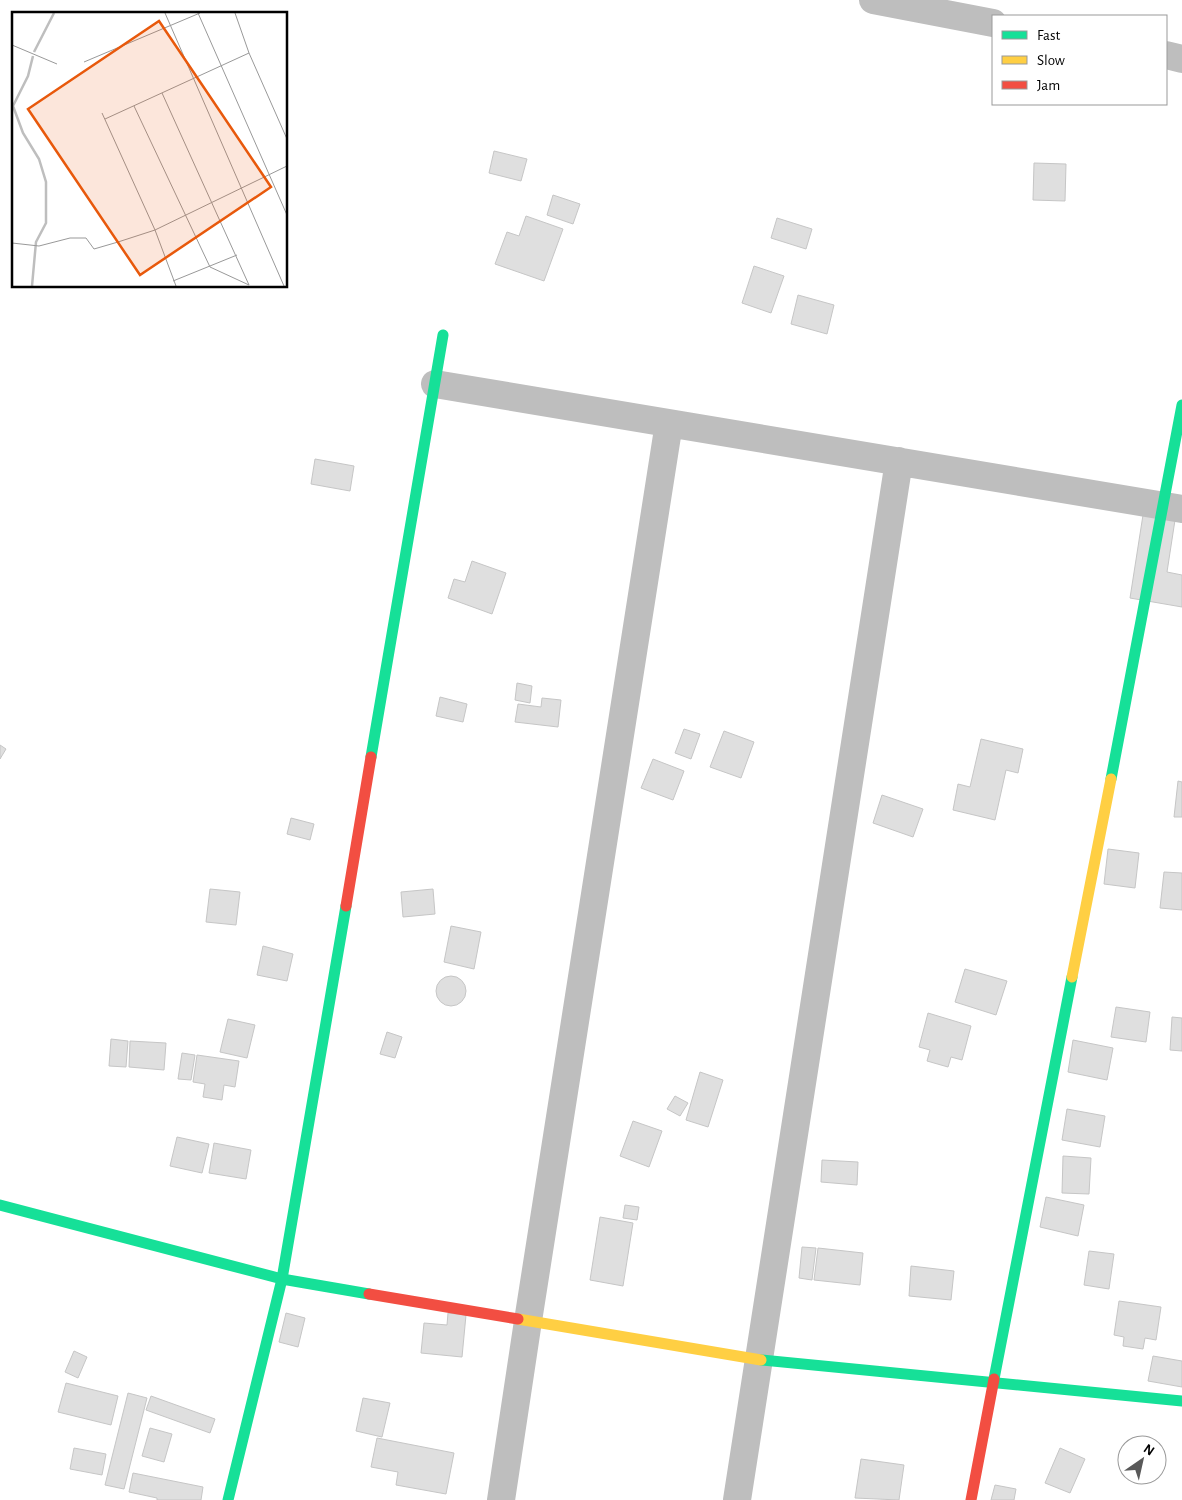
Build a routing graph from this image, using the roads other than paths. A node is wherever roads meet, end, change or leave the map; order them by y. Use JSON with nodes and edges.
{"nodes":[{"id":1,"x":873,"y":0,"type":"edge"},
{"id":2,"x":992,"y":23,"type":"edge"},
{"id":3,"x":1167,"y":56,"type":"edge"},
{"id":4,"x":1182,"y":59,"type":"edge"},
{"id":5,"x":444,"y":335,"type":"dead end"},
{"id":6,"x":435,"y":384,"type":"junction"},
{"id":7,"x":1182,"y":405,"type":"edge"},
{"id":8,"x":670,"y":423,"type":"junction"},
{"id":9,"x":899,"y":461,"type":"junction"},
{"id":10,"x":1173,"y":507,"type":"edge"},
{"id":11,"x":0,"y":1205,"type":"edge"},
{"id":12,"x":282,"y":1279,"type":"junction"},
{"id":13,"x":528,"y":1320,"type":"junction"},
{"id":14,"x":760,"y":1360,"type":"junction"},
{"id":15,"x":993,"y":1383,"type":"junction"},
{"id":16,"x":1182,"y":1401,"type":"edge"},
{"id":17,"x":228,"y":1500,"type":"edge"},
{"id":18,"x":501,"y":1500,"type":"edge"},
{"id":19,"x":737,"y":1500,"type":"edge"},
{"id":20,"x":971,"y":1500,"type":"edge"}],
"edges":[{"from":1,"to":2,"type":"street"},
{"from":3,"to":4,"type":"street"},
{"from":5,"to":6,"type":"street"},
{"from":6,"to":8,"type":"street"},
{"from":6,"to":12,"type":"street"},
{"from":7,"to":10,"type":"street"},
{"from":8,"to":9,"type":"street"},
{"from":8,"to":13,"type":"street"},
{"from":9,"to":10,"type":"street"},
{"from":9,"to":14,"type":"street"},
{"from":10,"to":15,"type":"street"},
{"from":11,"to":12,"type":"street"},
{"from":12,"to":13,"type":"street"},
{"from":12,"to":17,"type":"street"},
{"from":13,"to":14,"type":"street"},
{"from":13,"to":18,"type":"street"},
{"from":14,"to":15,"type":"street"},
{"from":14,"to":19,"type":"street"},
{"from":15,"to":16,"type":"street"},
{"from":15,"to":20,"type":"street"}]}
